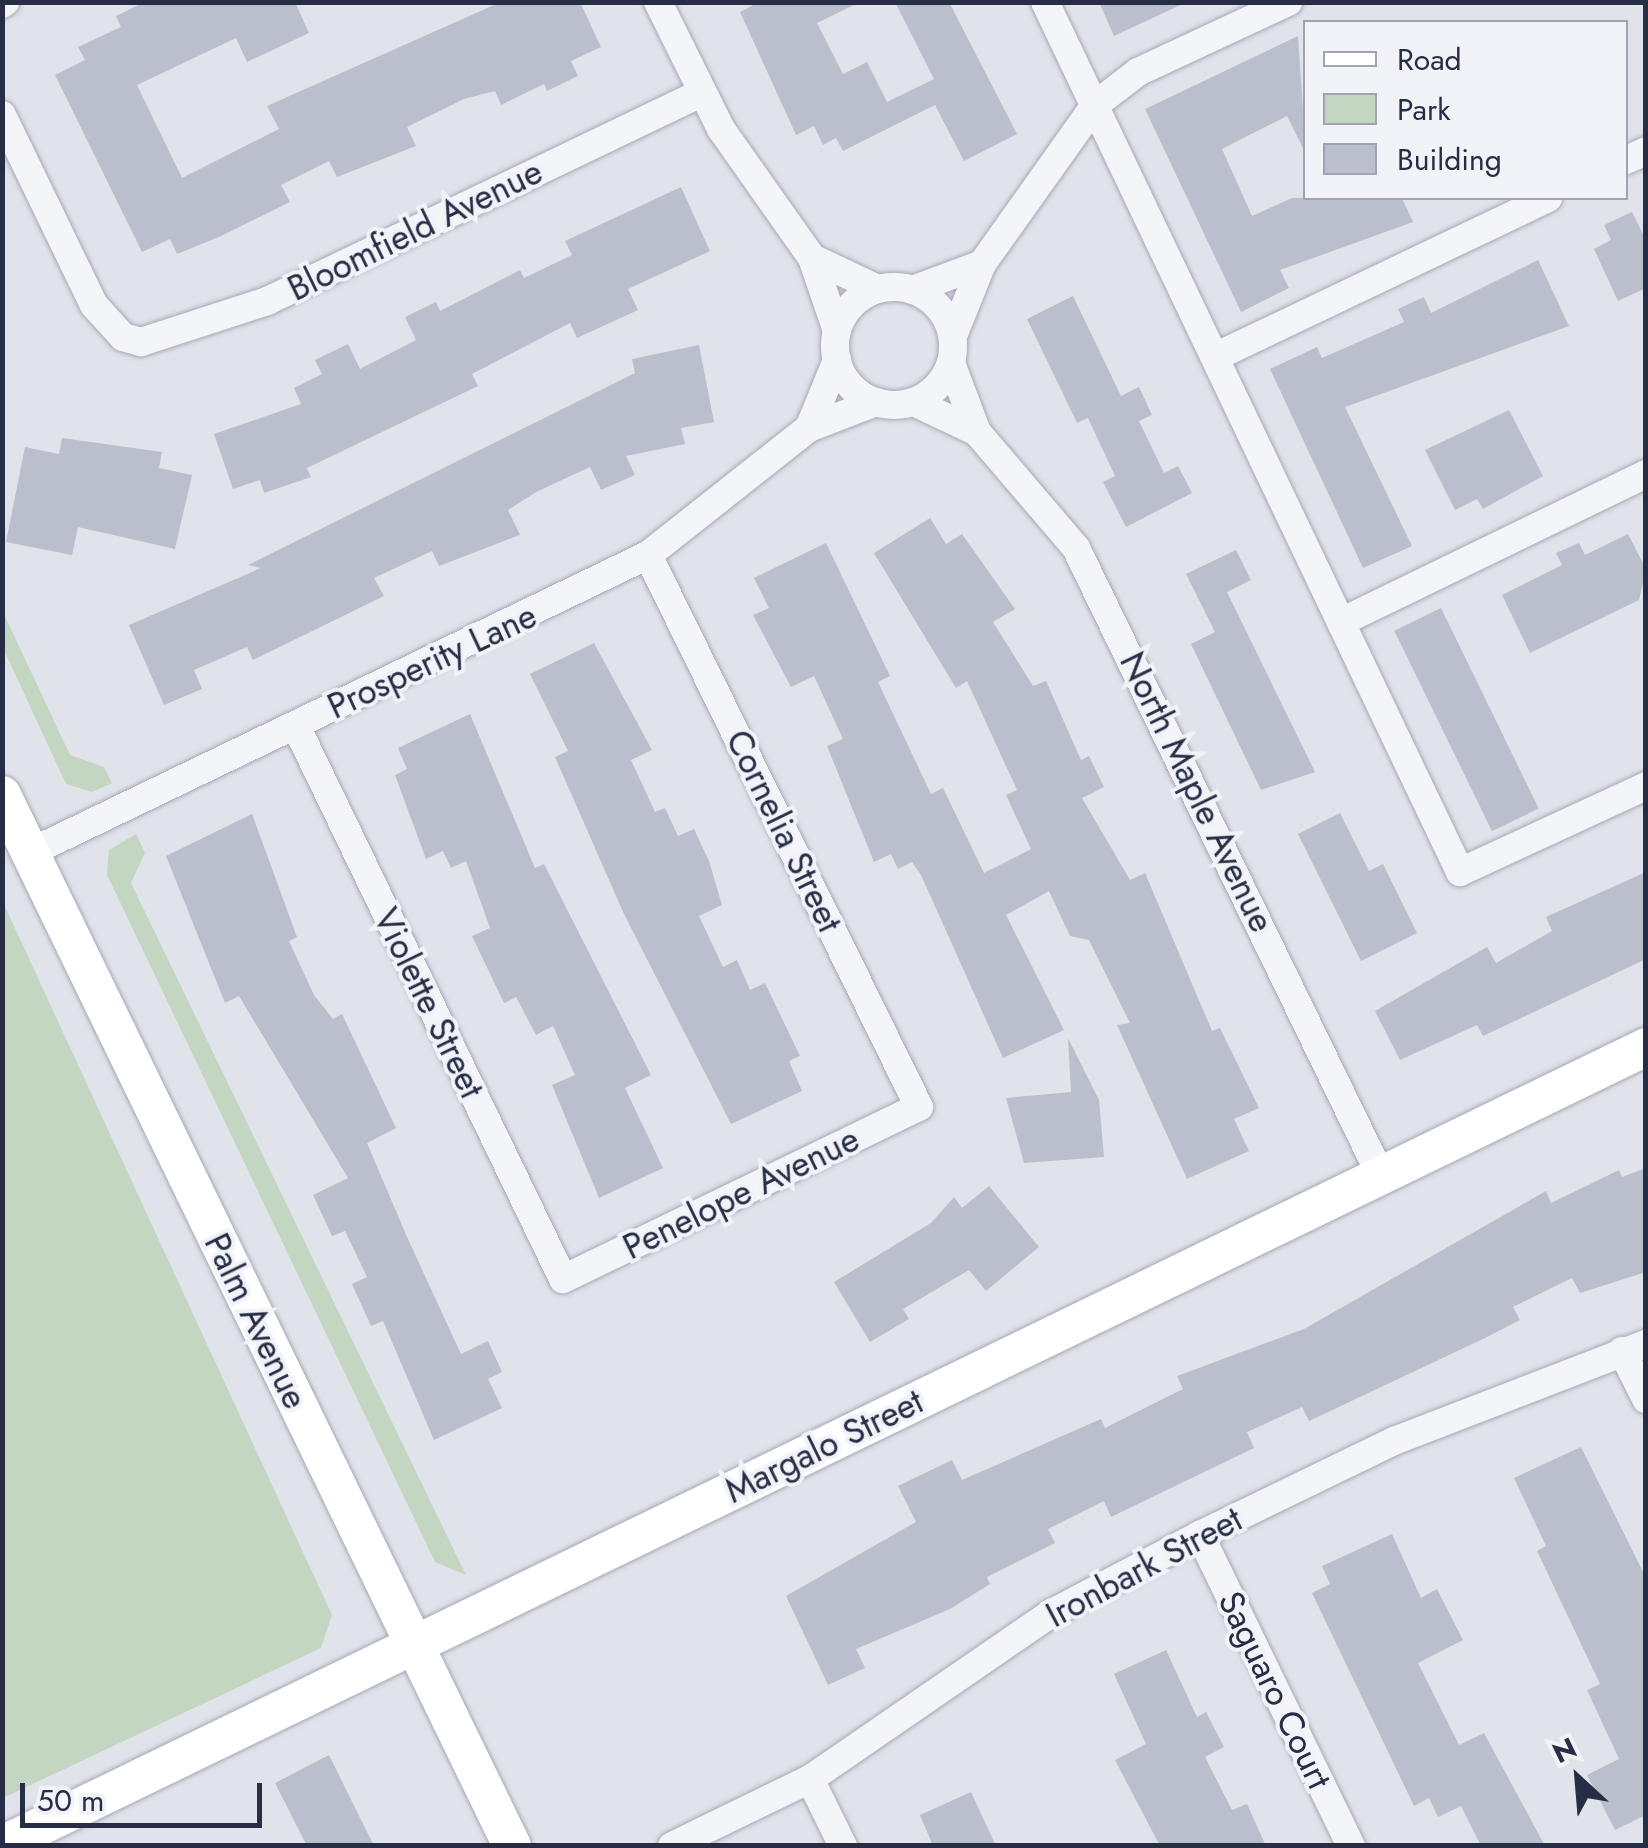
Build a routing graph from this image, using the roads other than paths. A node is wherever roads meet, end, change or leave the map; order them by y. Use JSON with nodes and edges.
{"nodes":[{"id":1,"x":658,"y":2,"type":"edge"},
{"id":2,"x":1046,"y":2,"type":"edge"},
{"id":3,"x":1288,"y":2,"type":"edge"},
{"id":4,"x":701,"y":93,"type":"junction"},
{"id":5,"x":1095,"y":105,"type":"junction"},
{"id":6,"x":2,"y":115,"type":"edge"},
{"id":7,"x":1544,"y":200,"type":"edge"},
{"id":8,"x":812,"y":258,"type":"junction"},
{"id":9,"x":982,"y":264,"type":"junction"},
{"id":10,"x":878,"y":289,"type":"junction"},
{"id":11,"x":912,"y":290,"type":"junction"},
{"id":12,"x":837,"y":332,"type":"junction"},
{"id":13,"x":952,"y":349,"type":"junction"},
{"id":14,"x":1215,"y":357,"type":"junction"},
{"id":15,"x":837,"y":360,"type":"junction"},
{"id":16,"x":876,"y":402,"type":"junction"},
{"id":17,"x":914,"y":402,"type":"junction"},
{"id":18,"x":809,"y":428,"type":"junction"},
{"id":19,"x":977,"y":432,"type":"junction"},
{"id":20,"x":1646,"y":474,"type":"edge"},
{"id":21,"x":648,"y":556,"type":"junction"},
{"id":22,"x":1341,"y":622,"type":"junction"},
{"id":23,"x":296,"y":726,"type":"junction"},
{"id":24,"x":1646,"y":786,"type":"edge"},
{"id":25,"x":2,"y":795,"type":"edge"},
{"id":26,"x":30,"y":853,"type":"junction"},
{"id":27,"x":1646,"y":1047,"type":"edge"},
{"id":28,"x":919,"y":1107,"type":"joint"},
{"id":29,"x":1381,"y":1176,"type":"junction"},
{"id":30,"x":564,"y":1279,"type":"joint"},
{"id":31,"x":1634,"y":1348,"type":"edge"},
{"id":32,"x":1646,"y":1399,"type":"edge"},
{"id":33,"x":1200,"y":1535,"type":"junction"},
{"id":34,"x":414,"y":1647,"type":"junction"},
{"id":35,"x":810,"y":1779,"type":"junction"},
{"id":36,"x":2,"y":1846,"type":"edge"},
{"id":37,"x":512,"y":1846,"type":"edge"},
{"id":38,"x":672,"y":1846,"type":"edge"},
{"id":39,"x":843,"y":1846,"type":"edge"},
{"id":40,"x":1351,"y":1846,"type":"edge"}],
"edges":[{"from":1,"to":4,"type":"street"},
{"from":2,"to":5,"type":"street"},
{"from":3,"to":5,"type":"street"},
{"from":4,"to":6,"type":"street","name":"Bloomfield Avenue"},
{"from":4,"to":8,"type":"street"},
{"from":5,"to":9,"type":"street"},
{"from":5,"to":14,"type":"street"},
{"from":7,"to":14,"type":"street"},
{"from":8,"to":10,"type":"street"},
{"from":8,"to":12,"type":"street"},
{"from":9,"to":11,"type":"street"},
{"from":9,"to":13,"type":"street"},
{"from":10,"to":11,"type":"street"},
{"from":10,"to":12,"type":"street"},
{"from":11,"to":13,"type":"street","name":"North Maple Avenue"},
{"from":12,"to":15,"type":"street"},
{"from":13,"to":17,"type":"street"},
{"from":13,"to":19,"type":"street","name":"North Maple Avenue"},
{"from":14,"to":22,"type":"street"},
{"from":15,"to":16,"type":"street"},
{"from":15,"to":18,"type":"street","name":"Prosperity Lane"},
{"from":16,"to":17,"type":"street","name":"North Maple Avenue"},
{"from":16,"to":18,"type":"street","name":"Prosperity Lane"},
{"from":17,"to":19,"type":"street","name":"North Maple Avenue"},
{"from":18,"to":21,"type":"street","name":"Prosperity Lane"},
{"from":19,"to":29,"type":"street","name":"North Maple Avenue"},
{"from":20,"to":22,"type":"street"},
{"from":21,"to":23,"type":"street","name":"Prosperity Lane"},
{"from":21,"to":28,"type":"street","name":"Cornelia Street"},
{"from":22,"to":24,"type":"street"},
{"from":23,"to":26,"type":"street","name":"Prosperity Lane"},
{"from":23,"to":30,"type":"street","name":"Violette Street"},
{"from":25,"to":26,"type":"street","name":"Palm Avenue"},
{"from":26,"to":34,"type":"street","name":"Palm Avenue"},
{"from":27,"to":29,"type":"street","name":"Margalo Street"},
{"from":28,"to":30,"type":"street","name":"Penelope Avenue"},
{"from":29,"to":34,"type":"street","name":"Margalo Street"},
{"from":31,"to":32,"type":"street"},
{"from":31,"to":33,"type":"street","name":"Ironbark Street"},
{"from":33,"to":35,"type":"street","name":"Ironbark Street"},
{"from":33,"to":40,"type":"street","name":"Saguaro Court"},
{"from":34,"to":36,"type":"street","name":"Margalo Street"},
{"from":34,"to":37,"type":"street","name":"Palm Avenue"},
{"from":35,"to":38,"type":"street","name":"Ironbark Street"},
{"from":35,"to":39,"type":"street"}]}
